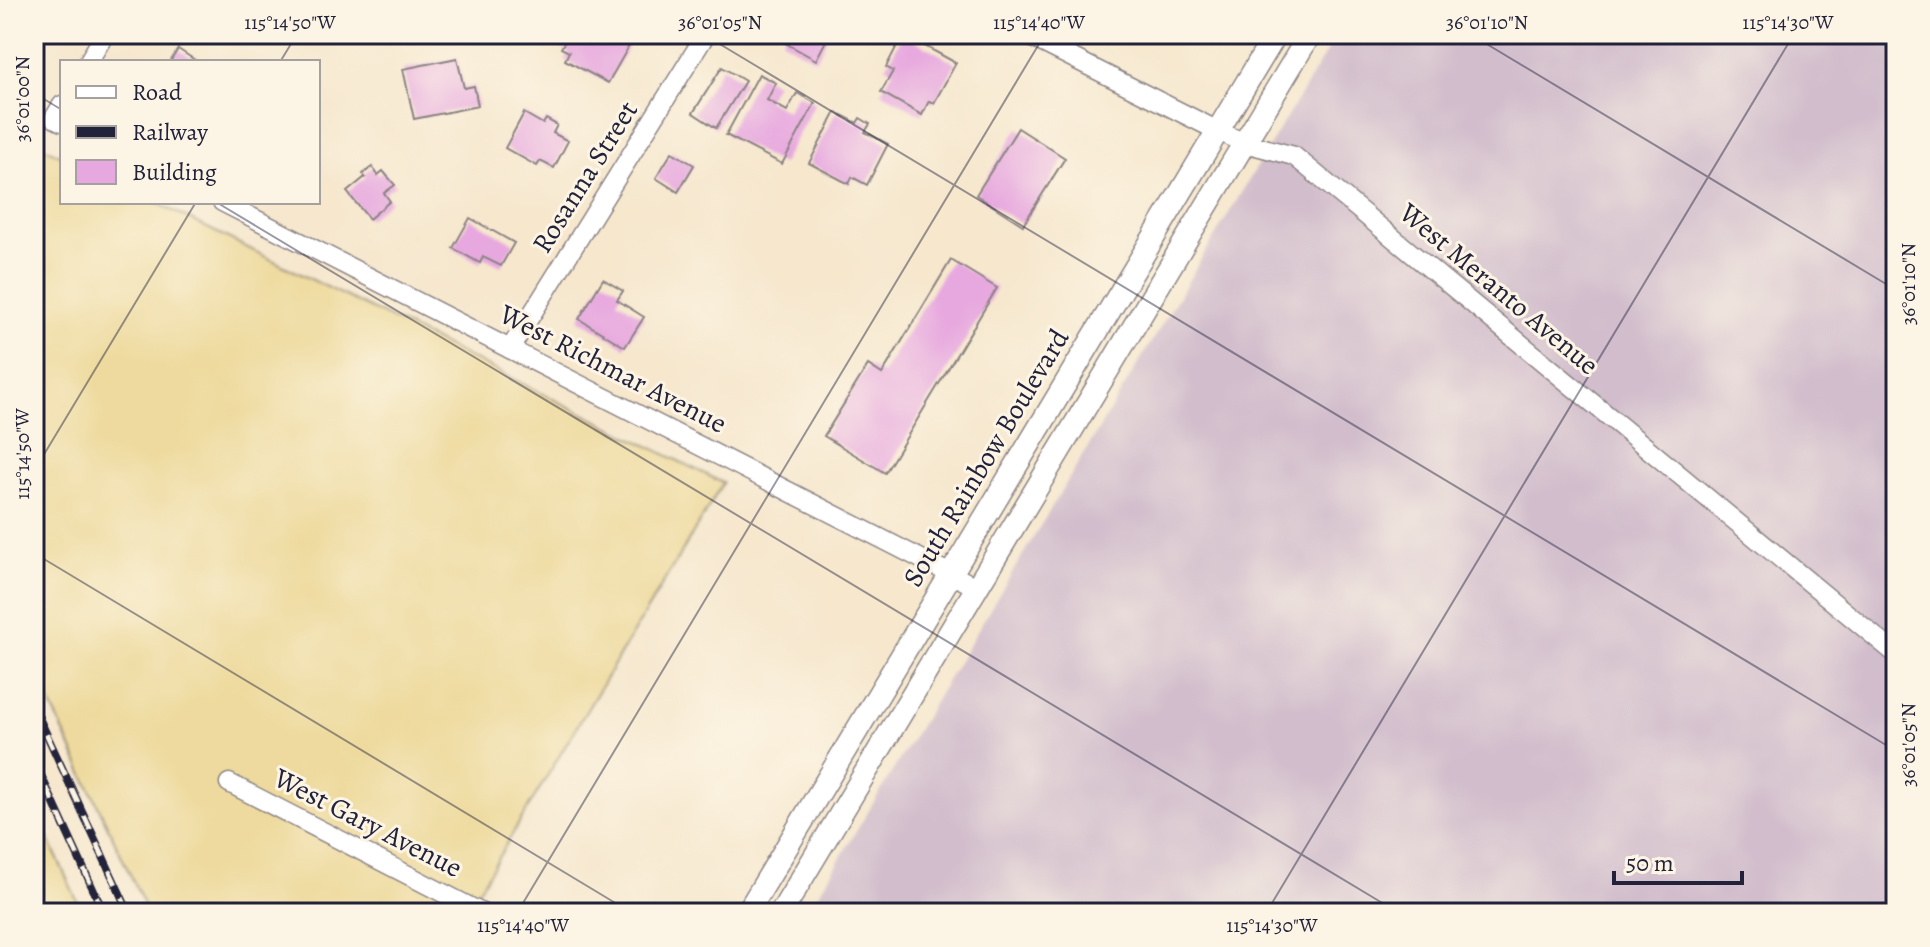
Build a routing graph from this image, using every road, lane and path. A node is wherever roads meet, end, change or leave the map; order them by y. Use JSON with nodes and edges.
{"nodes":[{"id":1,"x":105,"y":34,"type":"edge"},
{"id":2,"x":706,"y":34,"type":"edge"},
{"id":3,"x":1025,"y":34,"type":"edge"},
{"id":4,"x":1276,"y":34,"type":"edge"},
{"id":5,"x":1310,"y":34,"type":"edge"},
{"id":6,"x":89,"y":60,"type":"edge"},
{"id":7,"x":1218,"y":131,"type":"junction"},
{"id":8,"x":1245,"y":143,"type":"junction"},
{"id":9,"x":226,"y":204,"type":"edge"},
{"id":10,"x":510,"y":349,"type":"junction"},
{"id":11,"x":951,"y":574,"type":"junction"},
{"id":12,"x":978,"y":588,"type":"junction"},
{"id":13,"x":1896,"y":654,"type":"edge"},
{"id":14,"x":229,"y":783,"type":"dead end"},
{"id":15,"x":482,"y":913,"type":"edge"},
{"id":16,"x":747,"y":913,"type":"edge"},
{"id":17,"x":781,"y":913,"type":"edge"}],
"edges":[{"from":1,"to":6,"type":"street"},
{"from":2,"to":10,"type":"street","name":"Rosanna Street"},
{"from":3,"to":7,"type":"street","name":"West Meranto Avenue"},
{"from":4,"to":7,"type":"main road","name":"South Rainbow Boulevard"},
{"from":5,"to":8,"type":"main road"},
{"from":7,"to":8,"type":"street","name":"West Meranto Avenue"},
{"from":7,"to":11,"type":"main road","name":"South Rainbow Boulevard"},
{"from":8,"to":12,"type":"main road"},
{"from":8,"to":13,"type":"street","name":"West Meranto Avenue"},
{"from":9,"to":10,"type":"street","name":"West Richmar Avenue"},
{"from":10,"to":11,"type":"street","name":"West Richmar Avenue"},
{"from":11,"to":12,"type":"street","name":"West Richmar Avenue"},
{"from":11,"to":16,"type":"main road","name":"South Rainbow Boulevard"},
{"from":12,"to":17,"type":"main road"},
{"from":14,"to":15,"type":"street","name":"West Gary Avenue"}]}
